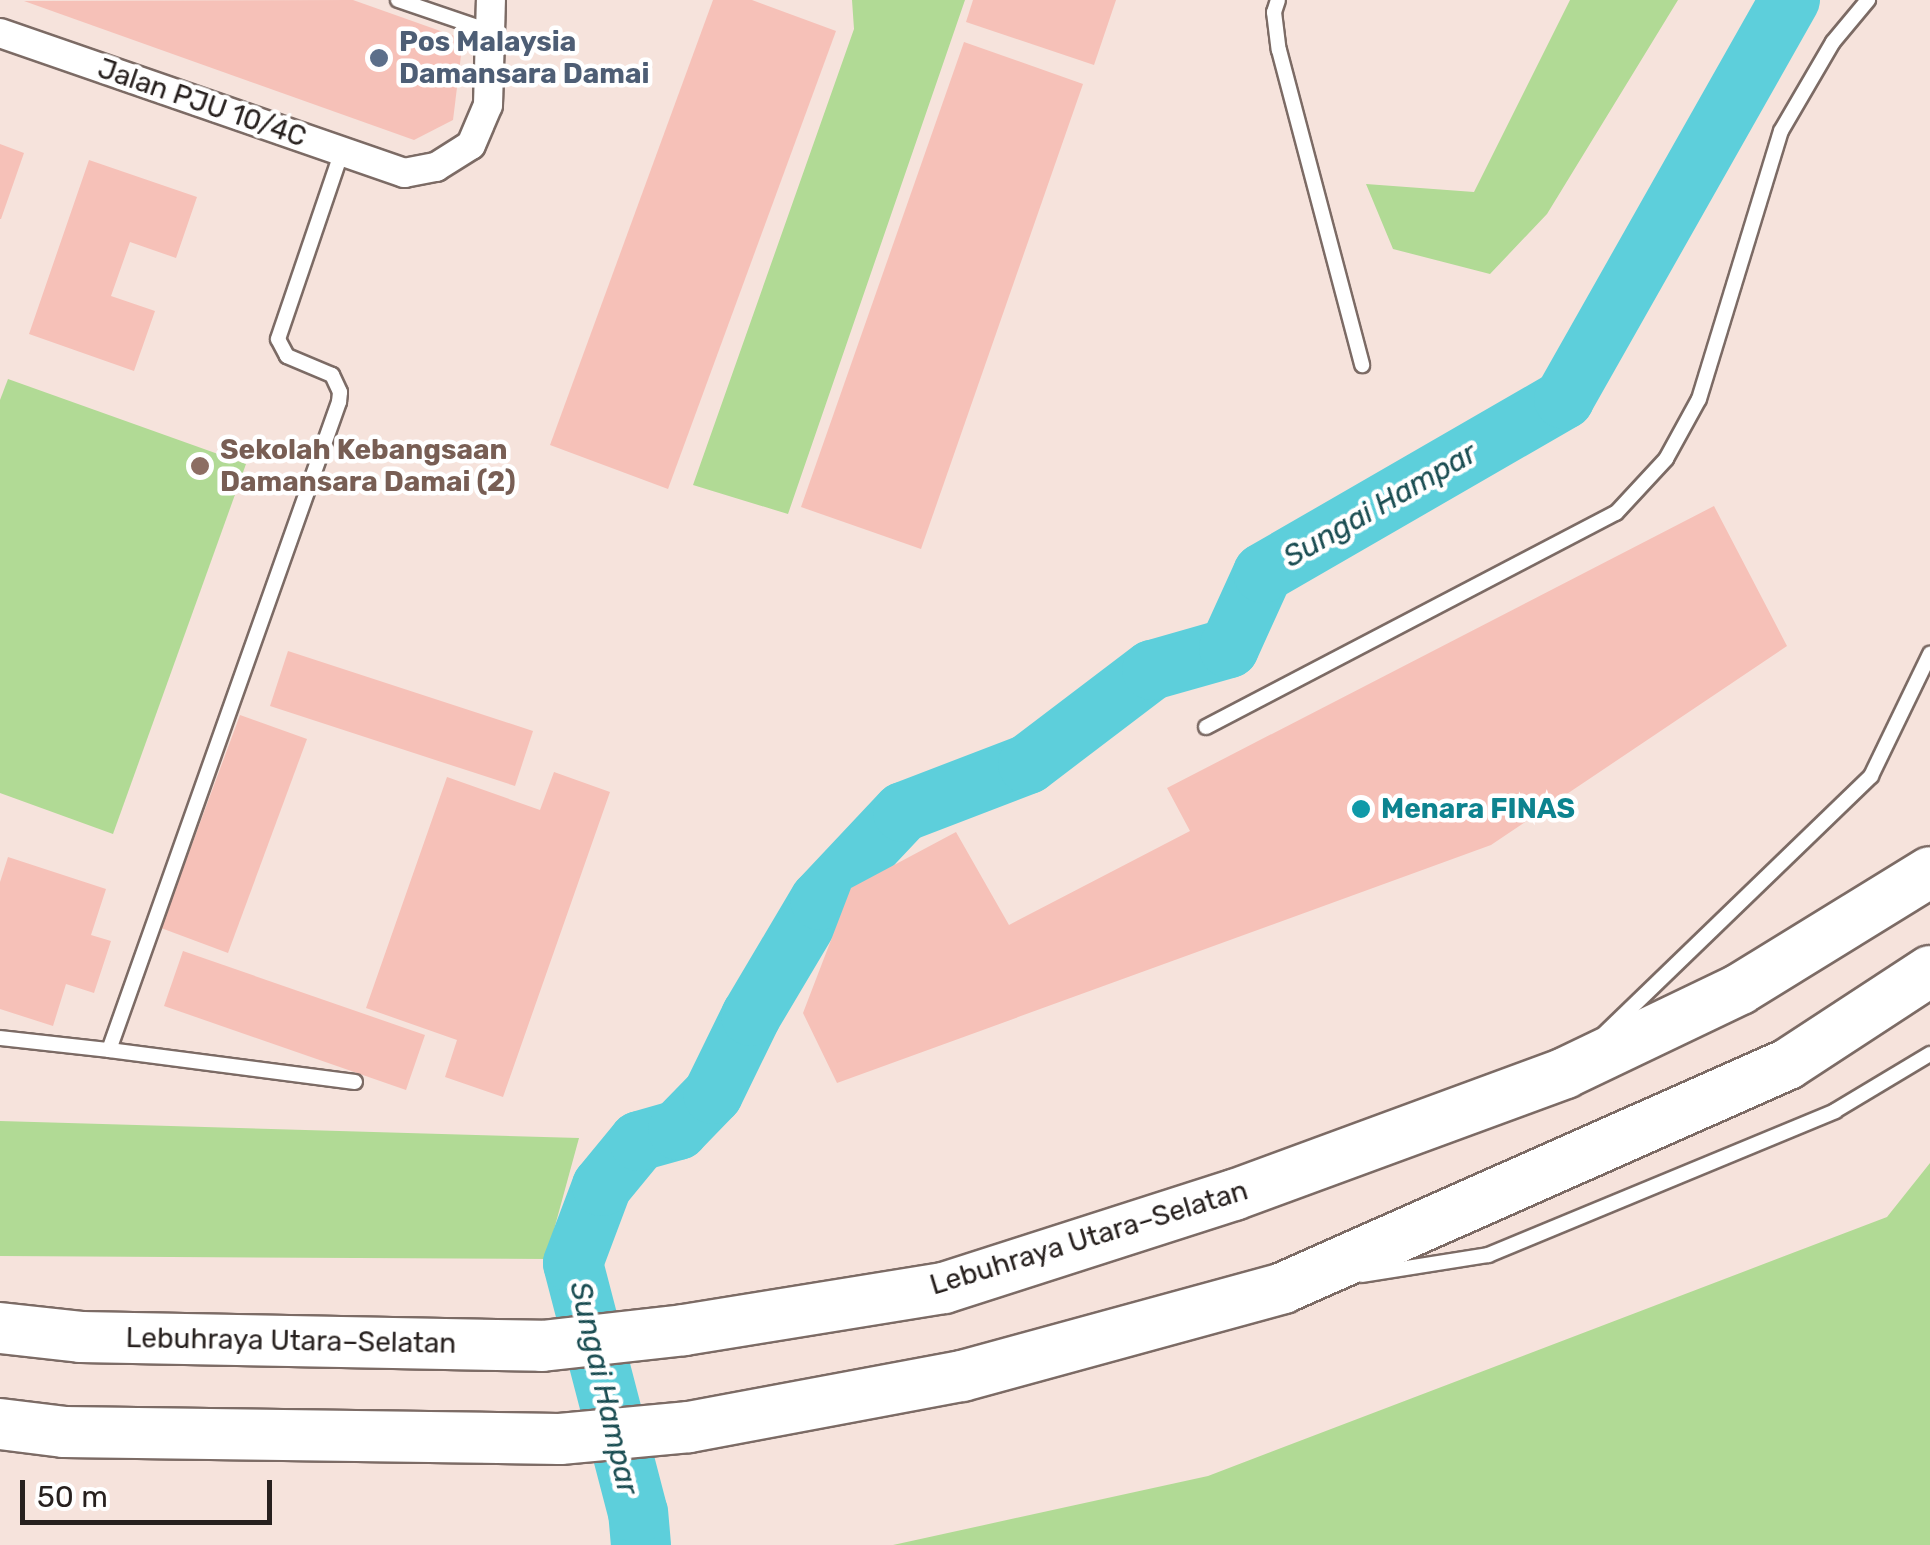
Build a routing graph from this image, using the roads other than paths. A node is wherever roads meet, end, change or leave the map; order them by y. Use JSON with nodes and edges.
{"nodes":[{"id":1,"x":398,"y":0,"type":"edge"},
{"id":2,"x":491,"y":0,"type":"edge"},
{"id":3,"x":1278,"y":0,"type":"edge"},
{"id":4,"x":1868,"y":0,"type":"edge"},
{"id":5,"x":492,"y":32,"type":"junction"},
{"id":6,"x":0,"y":33,"type":"edge"},
{"id":7,"x":342,"y":152,"type":"junction"},
{"id":8,"x":1362,"y":365,"type":"dead end"},
{"id":9,"x":1930,"y":654,"type":"edge"},
{"id":10,"x":1206,"y":726,"type":"dead end"},
{"id":11,"x":1930,"y":872,"type":"edge"},
{"id":12,"x":1930,"y":972,"type":"edge"},
{"id":13,"x":0,"y":1038,"type":"edge"},
{"id":14,"x":108,"y":1050,"type":"junction"},
{"id":15,"x":1930,"y":1054,"type":"edge"},
{"id":16,"x":1565,"y":1073,"type":"junction"},
{"id":17,"x":355,"y":1082,"type":"dead end"},
{"id":18,"x":1283,"y":1288,"type":"junction"},
{"id":19,"x":0,"y":1328,"type":"edge"},
{"id":20,"x":0,"y":1424,"type":"edge"}],
"edges":[{"from":1,"to":5,"type":"lane"},
{"from":2,"to":5,"type":"street"},
{"from":3,"to":8,"type":"lane"},
{"from":4,"to":10,"type":"lane"},
{"from":5,"to":7,"type":"street","name":"Jalan PJU 10/4C"},
{"from":6,"to":7,"type":"street","name":"Jalan PJU 10/4C"},
{"from":7,"to":14,"type":"lane"},
{"from":9,"to":16,"type":"lane"},
{"from":11,"to":16,"type":"highway","name":"Lebuhraya Utara–Selatan"},
{"from":12,"to":18,"type":"highway"},
{"from":13,"to":14,"type":"lane"},
{"from":14,"to":17,"type":"lane"},
{"from":15,"to":18,"type":"lane"},
{"from":16,"to":19,"type":"highway","name":"Lebuhraya Utara–Selatan"},
{"from":18,"to":20,"type":"highway"}]}
